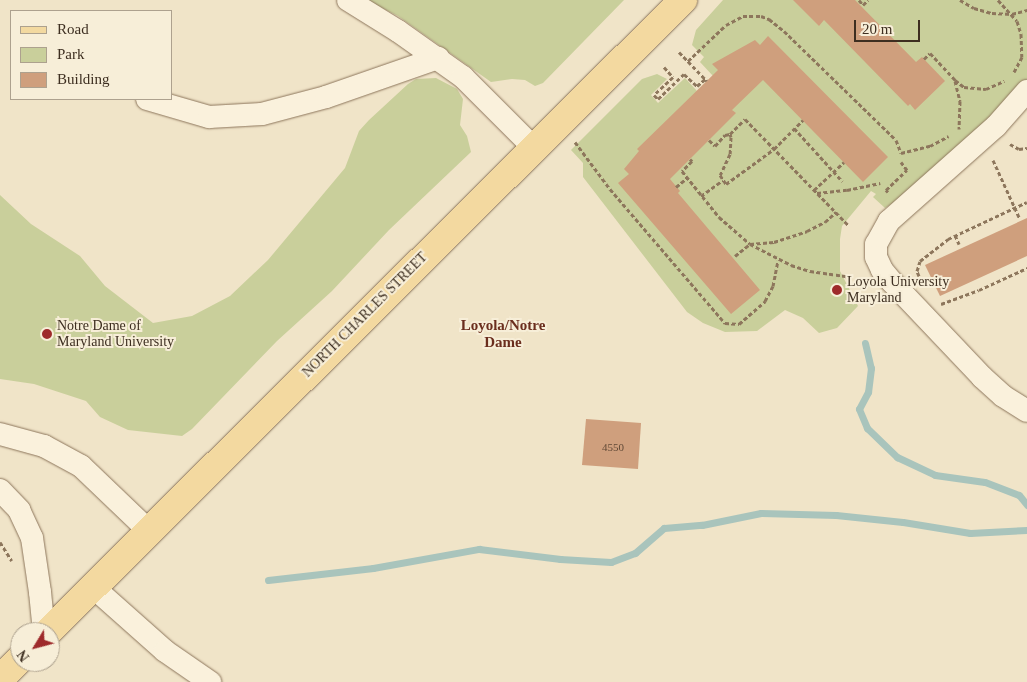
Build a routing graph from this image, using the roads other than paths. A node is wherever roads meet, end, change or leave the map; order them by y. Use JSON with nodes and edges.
{"nodes":[{"id":1,"x":348,"y":0,"type":"edge"},
{"id":2,"x":683,"y":0,"type":"edge"},
{"id":3,"x":438,"y":58,"type":"junction"},
{"id":4,"x":1027,"y":91,"type":"edge"},
{"id":5,"x":150,"y":100,"type":"edge"},
{"id":6,"x":534,"y":148,"type":"junction"},
{"id":7,"x":1027,"y":411,"type":"edge"},
{"id":8,"x":0,"y":434,"type":"edge"},
{"id":9,"x":0,"y":490,"type":"edge"},
{"id":10,"x":149,"y":531,"type":"junction"},
{"id":11,"x":93,"y":587,"type":"junction"},
{"id":12,"x":43,"y":622,"type":"edge"},
{"id":13,"x":58,"y":622,"type":"edge"},
{"id":14,"x":10,"y":670,"type":"edge"},
{"id":15,"x":0,"y":679,"type":"edge"},
{"id":16,"x":210,"y":682,"type":"edge"}],
"edges":[{"from":1,"to":3,"type":"street"},
{"from":2,"to":6,"type":"main road","name":"NORTH CHARLES STREET"},
{"from":3,"to":5,"type":"street"},
{"from":3,"to":6,"type":"street"},
{"from":4,"to":7,"type":"street"},
{"from":6,"to":10,"type":"main road","name":"NORTH CHARLES STREET"},
{"from":8,"to":10,"type":"street"},
{"from":9,"to":12,"type":"street"},
{"from":10,"to":11,"type":"main road","name":"NORTH CHARLES STREET"},
{"from":11,"to":13,"type":"main road","name":"NORTH CHARLES STREET"},
{"from":11,"to":16,"type":"street"},
{"from":14,"to":15,"type":"main road"}]}
